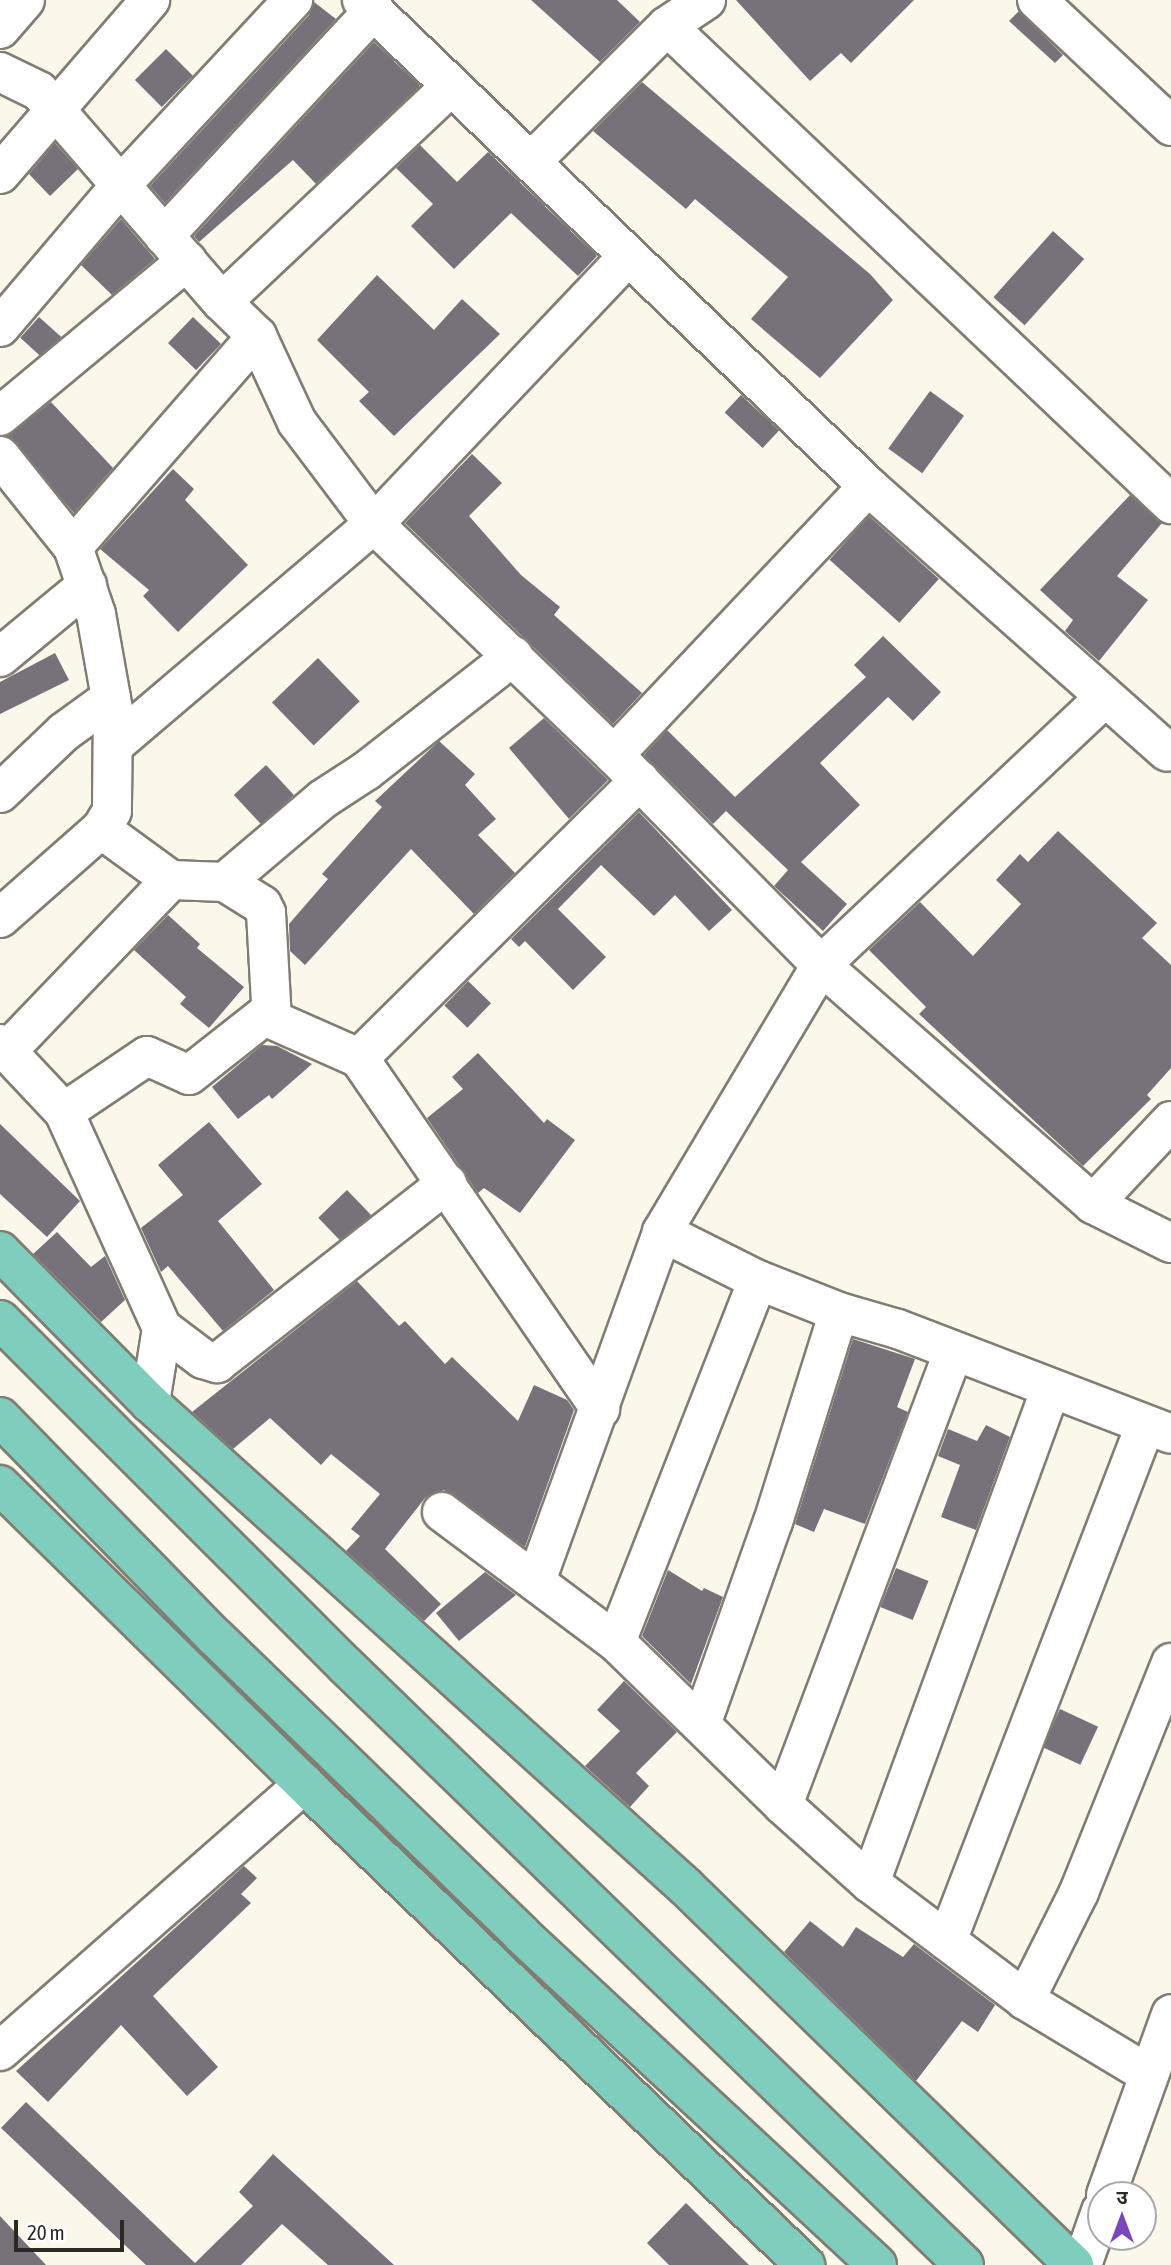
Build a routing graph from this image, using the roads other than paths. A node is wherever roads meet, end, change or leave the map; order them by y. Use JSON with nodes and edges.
{"nodes":[{"id":1,"x":25,"y":0,"type":"edge"},
{"id":2,"x":149,"y":0,"type":"edge"},
{"id":3,"x":293,"y":0,"type":"edge"},
{"id":4,"x":706,"y":0,"type":"edge"},
{"id":5,"x":1037,"y":0,"type":"edge"},
{"id":6,"x":368,"y":5,"type":"edge"},
{"id":7,"x":667,"y":26,"type":"junction"},
{"id":8,"x":0,"y":29,"type":"edge"},
{"id":9,"x":0,"y":72,"type":"edge"},
{"id":10,"x":451,"y":86,"type":"junction"},
{"id":11,"x":55,"y":113,"type":"junction"},
{"id":12,"x":1171,"y":126,"type":"edge"},
{"id":13,"x":531,"y":162,"type":"junction"},
{"id":14,"x":0,"y":174,"type":"edge"},
{"id":15,"x":121,"y":185,"type":"junction"},
{"id":16,"x":175,"y":249,"type":"junction"},
{"id":17,"x":627,"y":257,"type":"junction"},
{"id":18,"x":222,"y":302,"type":"junction"},
{"id":19,"x":0,"y":327,"type":"edge"},
{"id":20,"x":257,"y":336,"type":"junction"},
{"id":21,"x":0,"y":416,"type":"edge"},
{"id":22,"x":5,"y":475,"type":"edge"},
{"id":23,"x":869,"y":486,"type":"junction"},
{"id":24,"x":1171,"y":504,"type":"edge"},
{"id":25,"x":374,"y":524,"type":"junction"},
{"id":26,"x":73,"y":547,"type":"junction"},
{"id":27,"x":87,"y":585,"type":"junction"},
{"id":28,"x":513,"y":656,"type":"junction"},
{"id":29,"x":0,"y":657,"type":"edge"},
{"id":30,"x":111,"y":698,"type":"junction"},
{"id":31,"x":1104,"y":698,"type":"junction"},
{"id":32,"x":1162,"y":730,"type":"edge"},
{"id":33,"x":114,"y":744,"type":"junction"},
{"id":34,"x":627,"y":768,"type":"junction"},
{"id":35,"x":0,"y":793,"type":"edge"},
{"id":36,"x":101,"y":829,"type":"junction"},
{"id":37,"x":171,"y":880,"type":"junction"},
{"id":38,"x":225,"y":882,"type":"junction"},
{"id":39,"x":0,"y":918,"type":"edge"},
{"id":40,"x":821,"y":965,"type":"junction"},
{"id":41,"x":272,"y":1019,"type":"junction"},
{"id":42,"x":3,"y":1047,"type":"edge"},
{"id":43,"x":359,"y":1058,"type":"junction"},
{"id":44,"x":64,"y":1112,"type":"junction"},
{"id":45,"x":1171,"y":1121,"type":"edge"},
{"id":46,"x":447,"y":1182,"type":"junction"},
{"id":47,"x":1093,"y":1204,"type":"junction"},
{"id":48,"x":662,"y":1232,"type":"junction"},
{"id":49,"x":1171,"y":1243,"type":"edge"},
{"id":50,"x":8,"y":1259,"type":"edge"},
{"id":51,"x":758,"y":1280,"type":"junction"},
{"id":52,"x":839,"y":1312,"type":"junction"},
{"id":53,"x":0,"y":1320,"type":"edge"},
{"id":54,"x":162,"y":1328,"type":"junction"},
{"id":55,"x":954,"y":1351,"type":"junction"},
{"id":56,"x":34,"y":1354,"type":"junction"},
{"id":57,"x":1051,"y":1388,"type":"junction"},
{"id":58,"x":150,"y":1403,"type":"junction"},
{"id":59,"x":600,"y":1409,"type":"junction"},
{"id":60,"x":0,"y":1417,"type":"edge"},
{"id":61,"x":1158,"y":1430,"type":"edge"},
{"id":62,"x":0,"y":1485,"type":"edge"},
{"id":63,"x":442,"y":1512,"type":"dead end"},
{"id":64,"x":536,"y":1581,"type":"junction"},
{"id":65,"x":616,"y":1642,"type":"junction"},
{"id":66,"x":1171,"y":1663,"type":"edge"},
{"id":67,"x":702,"y":1723,"type":"junction"},
{"id":68,"x":304,"y":1784,"type":"junction"},
{"id":69,"x":783,"y":1805,"type":"junction"},
{"id":70,"x":456,"y":1869,"type":"junction"},
{"id":71,"x":870,"y":1883,"type":"junction"},
{"id":72,"x":424,"y":1901,"type":"junction"},
{"id":73,"x":947,"y":1941,"type":"junction"},
{"id":74,"x":1025,"y":2000,"type":"junction"},
{"id":75,"x":1171,"y":2014,"type":"edge"},
{"id":76,"x":0,"y":2051,"type":"edge"},
{"id":77,"x":1147,"y":2074,"type":"junction"},
{"id":78,"x":1111,"y":2181,"type":"edge"},
{"id":79,"x":805,"y":2265,"type":"edge"},
{"id":80,"x":877,"y":2265,"type":"edge"},
{"id":81,"x":964,"y":2265,"type":"edge"},
{"id":82,"x":1074,"y":2265,"type":"edge"}],
"edges":[{"from":1,"to":8,"type":"street"},
{"from":2,"to":11,"type":"street"},
{"from":3,"to":15,"type":"street"},
{"from":4,"to":7,"type":"street"},
{"from":5,"to":12,"type":"street"},
{"from":6,"to":10,"type":"street"},
{"from":6,"to":16,"type":"street"},
{"from":7,"to":13,"type":"street"},
{"from":7,"to":24,"type":"street"},
{"from":9,"to":11,"type":"street"},
{"from":10,"to":13,"type":"street"},
{"from":10,"to":18,"type":"street"},
{"from":11,"to":14,"type":"street"},
{"from":11,"to":15,"type":"street"},
{"from":13,"to":17,"type":"street"},
{"from":15,"to":16,"type":"street"},
{"from":15,"to":19,"type":"street"},
{"from":16,"to":18,"type":"street"},
{"from":16,"to":21,"type":"street"},
{"from":17,"to":23,"type":"street"},
{"from":17,"to":25,"type":"street"},
{"from":18,"to":20,"type":"street"},
{"from":20,"to":25,"type":"street"},
{"from":20,"to":26,"type":"street"},
{"from":22,"to":26,"type":"street"},
{"from":23,"to":31,"type":"street"},
{"from":23,"to":34,"type":"street"},
{"from":25,"to":28,"type":"street"},
{"from":25,"to":33,"type":"street"},
{"from":26,"to":27,"type":"street"},
{"from":27,"to":29,"type":"street"},
{"from":27,"to":30,"type":"street"},
{"from":28,"to":34,"type":"street"},
{"from":28,"to":38,"type":"street"},
{"from":30,"to":33,"type":"street"},
{"from":30,"to":35,"type":"street"},
{"from":31,"to":32,"type":"street"},
{"from":31,"to":40,"type":"street"},
{"from":33,"to":36,"type":"street"},
{"from":34,"to":40,"type":"street"},
{"from":34,"to":43,"type":"street"},
{"from":36,"to":37,"type":"street"},
{"from":36,"to":39,"type":"street"},
{"from":37,"to":38,"type":"street"},
{"from":37,"to":42,"type":"street"},
{"from":38,"to":41,"type":"street"},
{"from":40,"to":47,"type":"street"},
{"from":40,"to":48,"type":"street"},
{"from":41,"to":43,"type":"street"},
{"from":41,"to":44,"type":"street"},
{"from":42,"to":44,"type":"street"},
{"from":43,"to":46,"type":"street"},
{"from":44,"to":54,"type":"street"},
{"from":45,"to":47,"type":"street"},
{"from":46,"to":54,"type":"street"},
{"from":46,"to":59,"type":"street"},
{"from":47,"to":49,"type":"street"},
{"from":48,"to":51,"type":"street"},
{"from":48,"to":59,"type":"street"},
{"from":50,"to":56,"type":"main road"},
{"from":50,"to":58,"type":"main road"},
{"from":51,"to":52,"type":"street"},
{"from":51,"to":65,"type":"street"},
{"from":52,"to":55,"type":"street"},
{"from":52,"to":67,"type":"street"},
{"from":53,"to":56,"type":"main road"},
{"from":54,"to":58,"type":"street"},
{"from":55,"to":57,"type":"street"},
{"from":55,"to":69,"type":"street"},
{"from":56,"to":81,"type":"main road"},
{"from":57,"to":61,"type":"street"},
{"from":57,"to":71,"type":"street"},
{"from":58,"to":82,"type":"main road"},
{"from":59,"to":64,"type":"street"},
{"from":60,"to":70,"type":"main road"},
{"from":61,"to":73,"type":"street"},
{"from":62,"to":68,"type":"main road"},
{"from":63,"to":64,"type":"street"},
{"from":64,"to":65,"type":"street"},
{"from":65,"to":67,"type":"street"},
{"from":66,"to":74,"type":"street"},
{"from":67,"to":69,"type":"street"},
{"from":68,"to":72,"type":"main road"},
{"from":68,"to":76,"type":"street"},
{"from":69,"to":71,"type":"street"},
{"from":70,"to":72,"type":"main road"},
{"from":70,"to":80,"type":"main road"},
{"from":71,"to":73,"type":"street"},
{"from":72,"to":79,"type":"main road"},
{"from":73,"to":74,"type":"street"},
{"from":74,"to":77,"type":"street"},
{"from":75,"to":77,"type":"street"},
{"from":77,"to":78,"type":"street"}]}
